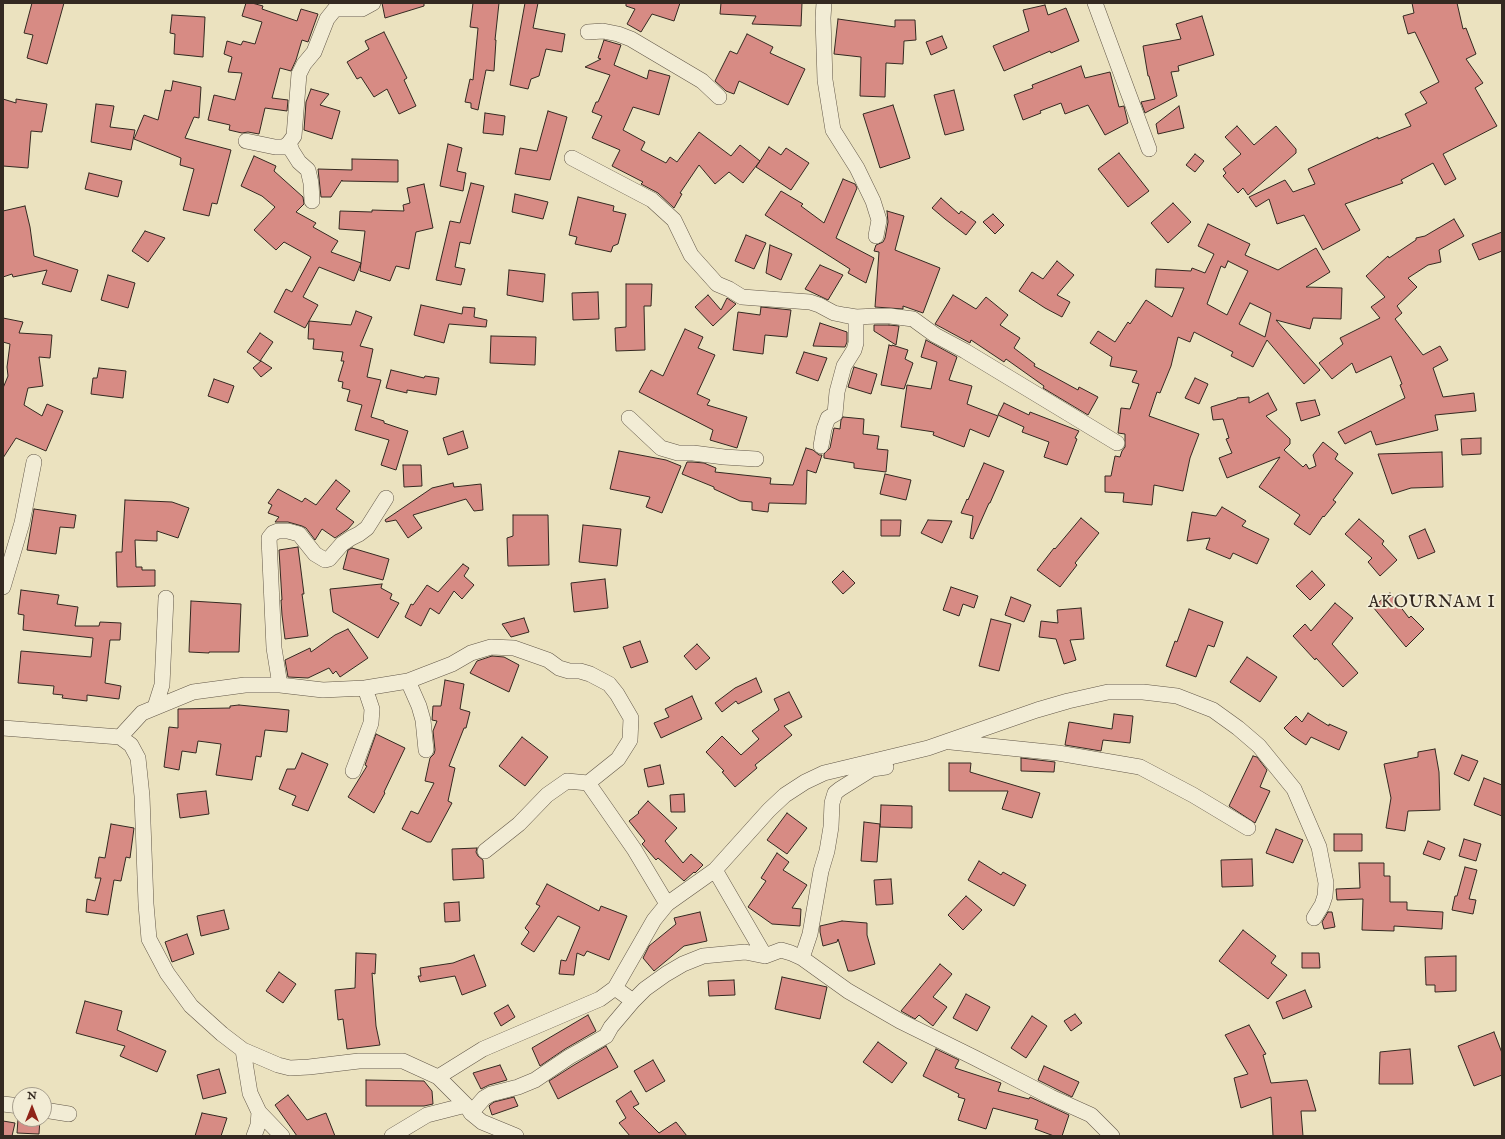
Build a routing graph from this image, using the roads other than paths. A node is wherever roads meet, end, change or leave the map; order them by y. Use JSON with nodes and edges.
{"nodes":[{"id":1,"x":373,"y":3,"type":"edge"},
{"id":2,"x":824,"y":3,"type":"edge"},
{"id":3,"x":1095,"y":3,"type":"edge"},
{"id":4,"x":588,"y":32,"type":"dead end"},
{"id":5,"x":719,"y":97,"type":"dead end"},
{"id":6,"x":246,"y":141,"type":"dead end"},
{"id":7,"x":290,"y":143,"type":"junction"},
{"id":8,"x":1149,"y":149,"type":"dead end"},
{"id":9,"x":572,"y":158,"type":"dead end"},
{"id":10,"x":312,"y":201,"type":"dead end"},
{"id":11,"x":876,"y":236,"type":"dead end"},
{"id":12,"x":856,"y":317,"type":"junction"},
{"id":13,"x":629,"y":418,"type":"dead end"},
{"id":14,"x":1117,"y":443,"type":"dead end"},
{"id":15,"x":821,"y":446,"type":"dead end"},
{"id":16,"x":756,"y":459,"type":"dead end"},
{"id":17,"x":34,"y":462,"type":"dead end"},
{"id":18,"x":386,"y":498,"type":"dead end"},
{"id":19,"x":3,"y":588,"type":"edge"},
{"id":20,"x":166,"y":598,"type":"dead end"},
{"id":21,"x":408,"y":680,"type":"junction"},
{"id":22,"x":280,"y":685,"type":"junction"},
{"id":23,"x":365,"y":688,"type":"junction"},
{"id":24,"x":154,"y":707,"type":"junction"},
{"id":25,"x":3,"y":728,"type":"edge"},
{"id":26,"x":120,"y":737,"type":"junction"},
{"id":27,"x":946,"y":741,"type":"junction"},
{"id":28,"x":928,"y":748,"type":"junction"},
{"id":29,"x":426,"y":750,"type":"dead end"},
{"id":30,"x":353,"y":771,"type":"dead end"},
{"id":31,"x":824,"y":773,"type":"junction"},
{"id":32,"x":588,"y":783,"type":"junction"},
{"id":33,"x":835,"y":793,"type":"junction"},
{"id":34,"x":1248,"y":828,"type":"dead end"},
{"id":35,"x":485,"y":851,"type":"dead end"},
{"id":36,"x":715,"y":870,"type":"junction"},
{"id":37,"x":667,"y":904,"type":"junction"},
{"id":38,"x":1314,"y":918,"type":"dead end"},
{"id":39,"x":765,"y":956,"type":"junction"},
{"id":40,"x":802,"y":958,"type":"junction"},
{"id":41,"x":615,"y":988,"type":"junction"},
{"id":42,"x":633,"y":1001,"type":"junction"},
{"id":43,"x":243,"y":1050,"type":"junction"},
{"id":44,"x":438,"y":1077,"type":"junction"},
{"id":45,"x":468,"y":1109,"type":"junction"},
{"id":46,"x":52,"y":1111,"type":"edge"},
{"id":47,"x":259,"y":1112,"type":"junction"},
{"id":48,"x":69,"y":1114,"type":"dead end"},
{"id":49,"x":254,"y":1136,"type":"edge"},
{"id":50,"x":282,"y":1136,"type":"edge"},
{"id":51,"x":392,"y":1136,"type":"edge"},
{"id":52,"x":516,"y":1136,"type":"edge"},
{"id":53,"x":1112,"y":1136,"type":"edge"}],
"edges":[{"from":1,"to":7,"type":"street"},
{"from":2,"to":11,"type":"street"},
{"from":3,"to":8,"type":"street"},
{"from":4,"to":5,"type":"street"},
{"from":6,"to":7,"type":"street"},
{"from":7,"to":10,"type":"street"},
{"from":9,"to":12,"type":"street"},
{"from":12,"to":14,"type":"street"},
{"from":12,"to":15,"type":"street"},
{"from":13,"to":16,"type":"street"},
{"from":17,"to":19,"type":"street"},
{"from":18,"to":22,"type":"street"},
{"from":20,"to":24,"type":"street"},
{"from":21,"to":23,"type":"street"},
{"from":21,"to":29,"type":"street"},
{"from":21,"to":32,"type":"street"},
{"from":22,"to":23,"type":"street"},
{"from":22,"to":24,"type":"street"},
{"from":23,"to":30,"type":"street"},
{"from":24,"to":26,"type":"street"},
{"from":25,"to":26,"type":"street"},
{"from":26,"to":43,"type":"street"},
{"from":27,"to":28,"type":"street"},
{"from":27,"to":34,"type":"street"},
{"from":27,"to":38,"type":"street"},
{"from":28,"to":31,"type":"street"},
{"from":28,"to":33,"type":"street"},
{"from":31,"to":33,"type":"street"},
{"from":31,"to":36,"type":"street"},
{"from":32,"to":35,"type":"street"},
{"from":32,"to":37,"type":"street"},
{"from":33,"to":40,"type":"street"},
{"from":36,"to":37,"type":"street"},
{"from":36,"to":39,"type":"street"},
{"from":37,"to":41,"type":"street"},
{"from":39,"to":40,"type":"street"},
{"from":39,"to":42,"type":"street"},
{"from":40,"to":53,"type":"street"},
{"from":41,"to":42,"type":"street"},
{"from":41,"to":44,"type":"street"},
{"from":42,"to":45,"type":"street"},
{"from":43,"to":44,"type":"street"},
{"from":43,"to":47,"type":"street"},
{"from":44,"to":45,"type":"street"},
{"from":45,"to":51,"type":"street"},
{"from":45,"to":52,"type":"street"},
{"from":46,"to":48,"type":"street"},
{"from":47,"to":49,"type":"street"},
{"from":47,"to":50,"type":"street"}]}
